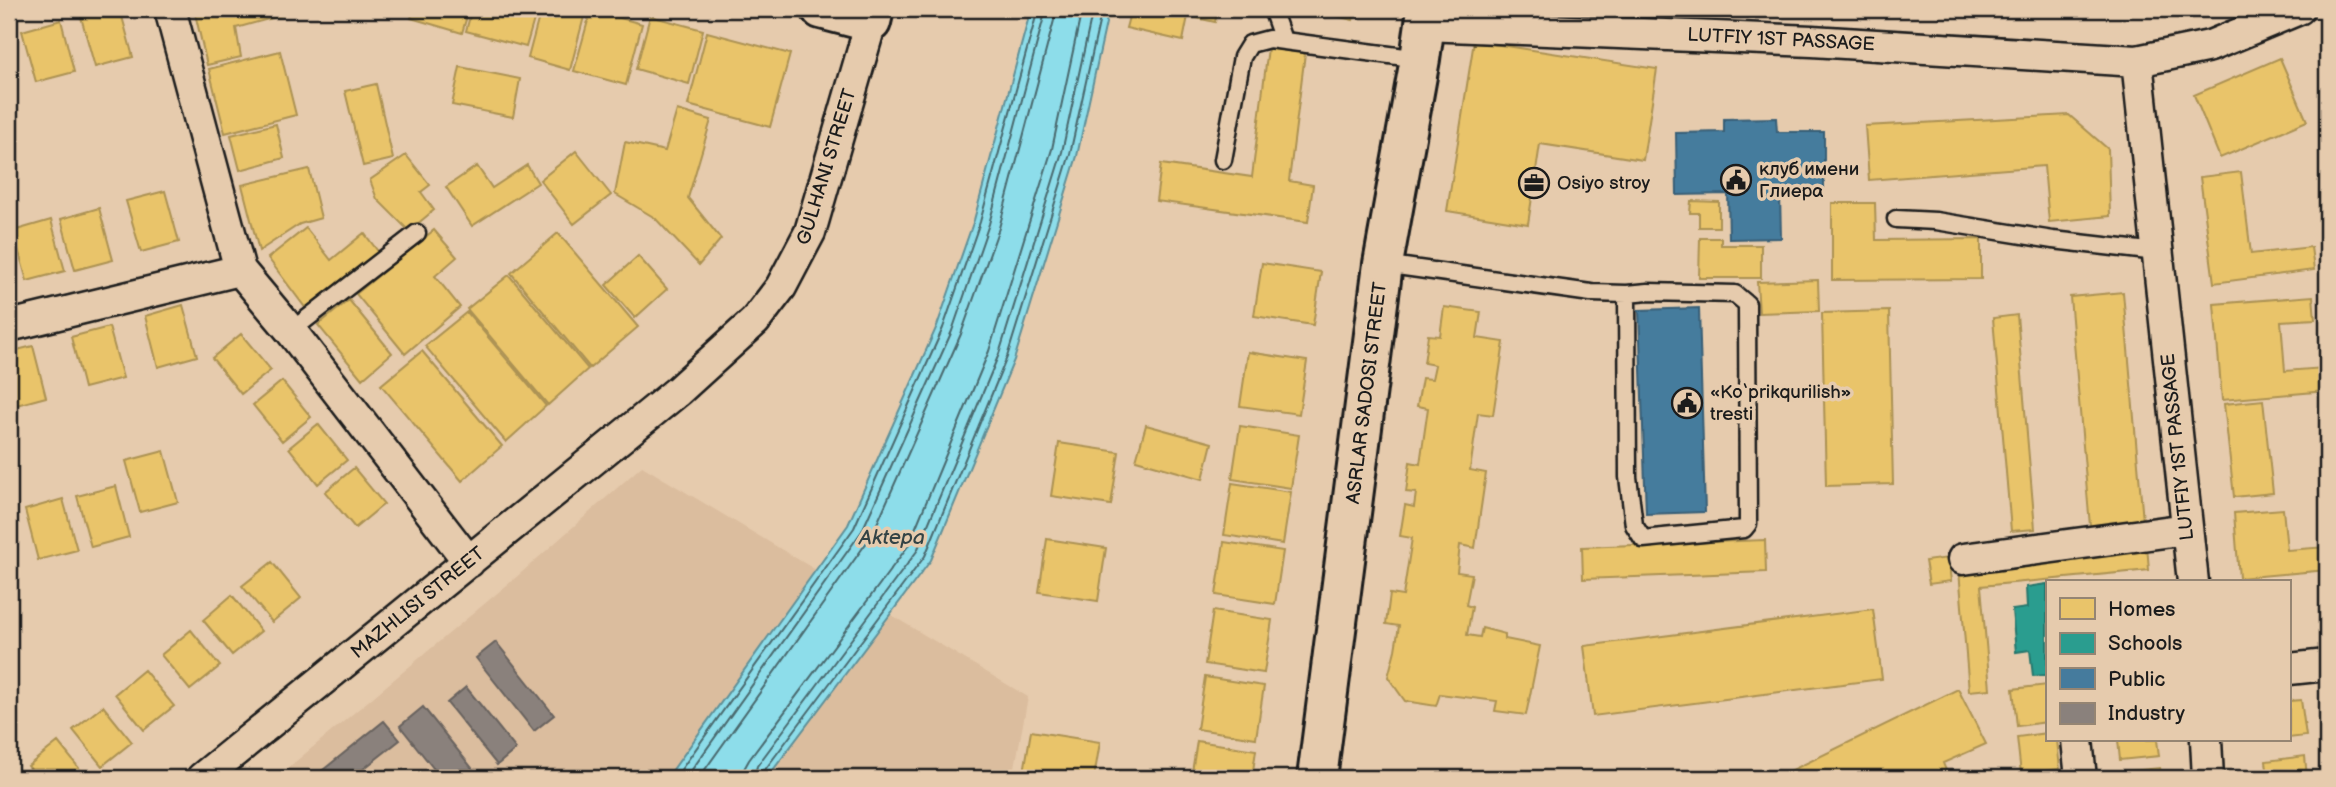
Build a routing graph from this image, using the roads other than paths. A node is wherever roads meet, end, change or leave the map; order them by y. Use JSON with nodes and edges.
{"nodes":[{"id":1,"x":170,"y":9,"type":"edge"},
{"id":2,"x":821,"y":9,"type":"edge"},
{"id":3,"x":1272,"y":9,"type":"edge"},
{"id":4,"x":2299,"y":9,"type":"edge"},
{"id":5,"x":872,"y":15,"type":"edge"},
{"id":6,"x":1424,"y":31,"type":"edge"},
{"id":7,"x":1283,"y":40,"type":"junction"},
{"id":8,"x":2137,"y":61,"type":"junction"},
{"id":9,"x":1223,"y":160,"type":"dead end"},
{"id":10,"x":1896,"y":219,"type":"dead end"},
{"id":11,"x":417,"y":233,"type":"dead end"},
{"id":12,"x":2157,"y":253,"type":"junction"},
{"id":13,"x":1383,"y":264,"type":"junction"},
{"id":14,"x":240,"y":270,"type":"junction"},
{"id":15,"x":1627,"y":294,"type":"junction"},
{"id":16,"x":9,"y":326,"type":"edge"},
{"id":17,"x":291,"y":331,"type":"junction"},
{"id":18,"x":2187,"y":529,"type":"junction"},
{"id":19,"x":1962,"y":559,"type":"dead end"},
{"id":20,"x":469,"y":562,"type":"junction"},
{"id":21,"x":2193,"y":580,"type":"edge"},
{"id":22,"x":2327,"y":665,"type":"edge"},
{"id":23,"x":2290,"y":669,"type":"edge"},
{"id":24,"x":2077,"y":742,"type":"edge"},
{"id":25,"x":2206,"y":742,"type":"edge"},
{"id":26,"x":202,"y":778,"type":"edge"},
{"id":27,"x":1317,"y":778,"type":"edge"},
{"id":28,"x":2081,"y":778,"type":"edge"},
{"id":29,"x":2208,"y":778,"type":"edge"}],
"edges":[{"from":1,"to":14,"type":"street"},
{"from":2,"to":5,"type":"street"},
{"from":3,"to":7,"type":"lane"},
{"from":4,"to":8,"type":"street","name":"LUTFIY 1ST PASSAGE"},
{"from":5,"to":20,"type":"street","name":"GULHANI STREET"},
{"from":6,"to":7,"type":"lane"},
{"from":6,"to":8,"type":"street","name":"LUTFIY 1ST PASSAGE"},
{"from":6,"to":13,"type":"street","name":"ASRLAR SADOSI STREET"},
{"from":7,"to":9,"type":"lane"},
{"from":8,"to":12,"type":"street","name":"LUTFIY 1ST PASSAGE"},
{"from":10,"to":12,"type":"lane"},
{"from":11,"to":17,"type":"lane"},
{"from":12,"to":18,"type":"street","name":"LUTFIY 1ST PASSAGE"},
{"from":13,"to":15,"type":"lane"},
{"from":13,"to":27,"type":"street","name":"ASRLAR SADOSI STREET"},
{"from":14,"to":16,"type":"street"},
{"from":14,"to":17,"type":"street"},
{"from":15,"to":15,"type":"lane"},
{"from":17,"to":20,"type":"street"},
{"from":18,"to":19,"type":"street"},
{"from":18,"to":21,"type":"street","name":"LUTFIY 1ST PASSAGE"},
{"from":20,"to":26,"type":"street","name":"MAZHLISI STREET"},
{"from":22,"to":23,"type":"street"},
{"from":24,"to":28,"type":"street"},
{"from":25,"to":29,"type":"street"}]}
